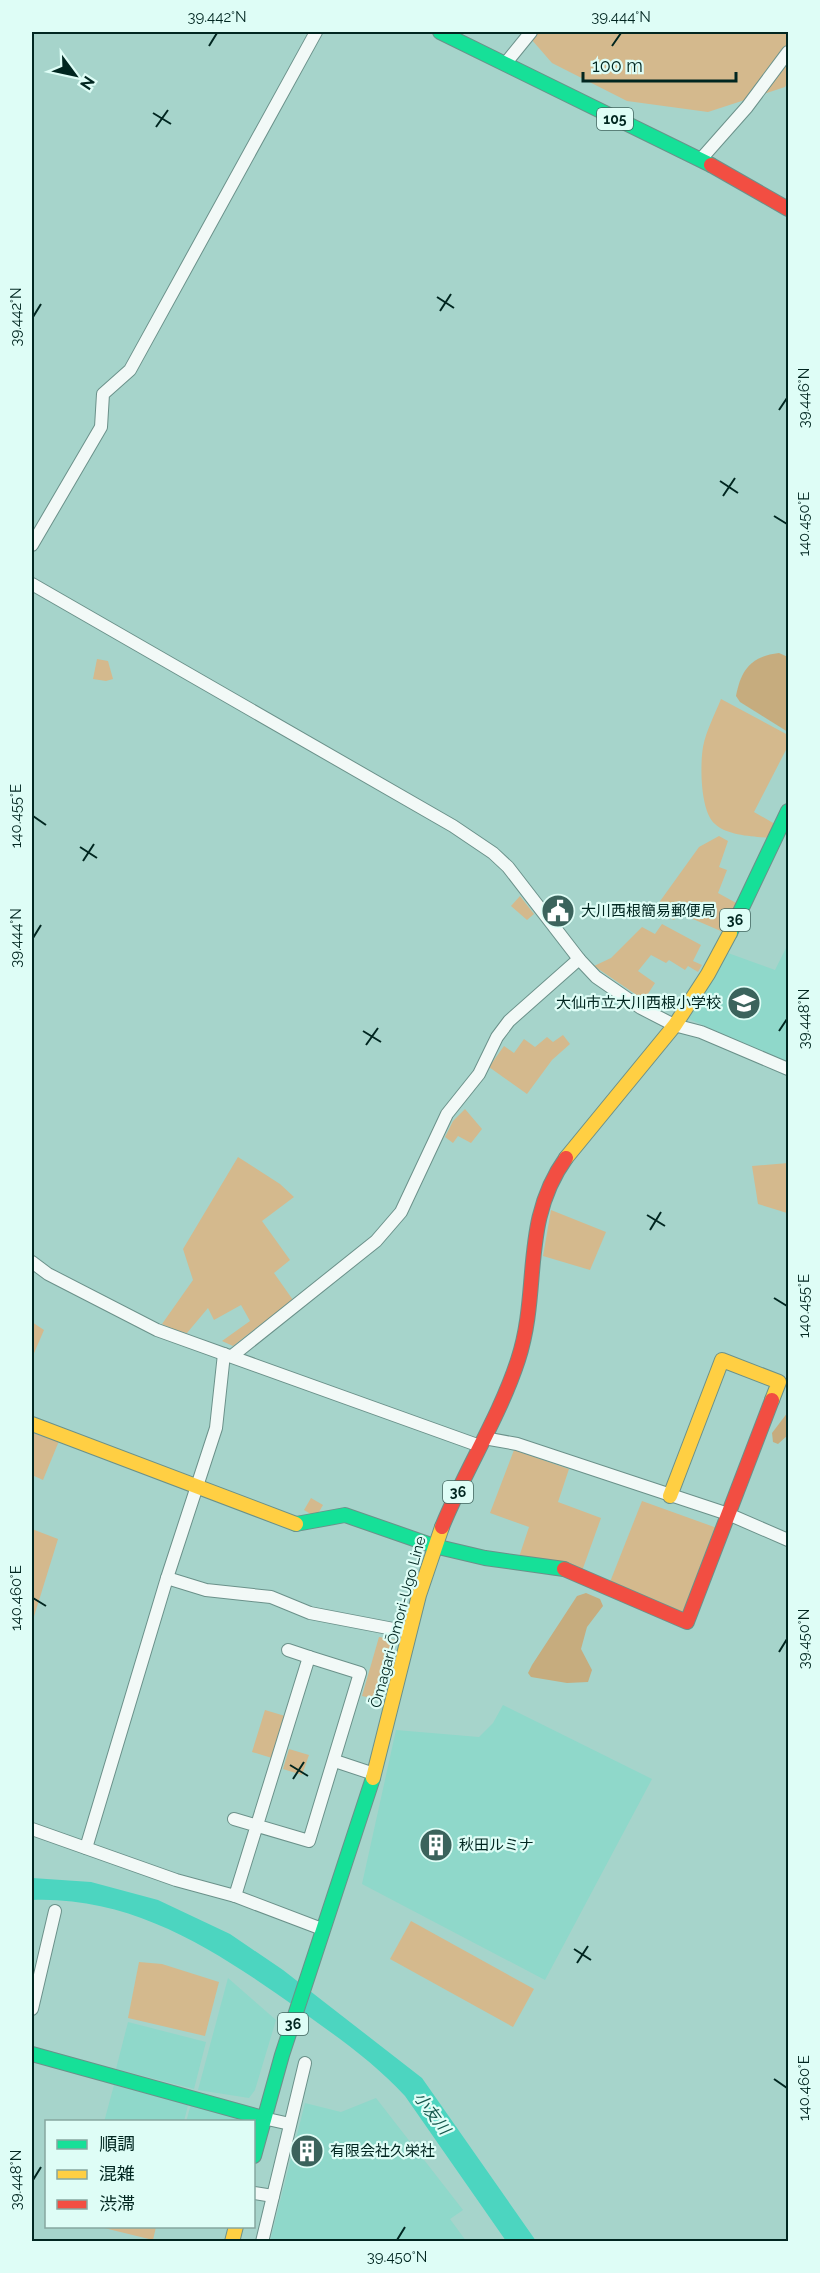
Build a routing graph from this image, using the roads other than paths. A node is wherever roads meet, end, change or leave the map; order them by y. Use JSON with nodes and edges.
{"nodes":[{"id":1,"x":316,"y":32,"type":"edge"},
{"id":2,"x":440,"y":32,"type":"edge"},
{"id":3,"x":531,"y":32,"type":"edge"},
{"id":4,"x":789,"y":52,"type":"edge"},
{"id":5,"x":505,"y":64,"type":"junction"},
{"id":6,"x":701,"y":159,"type":"junction"},
{"id":7,"x":789,"y":209,"type":"edge"},
{"id":8,"x":32,"y":545,"type":"edge"},
{"id":9,"x":32,"y":584,"type":"edge"},
{"id":10,"x":789,"y":810,"type":"edge"},
{"id":11,"x":579,"y":959,"type":"junction"},
{"id":12,"x":674,"y":1026,"type":"junction"},
{"id":13,"x":789,"y":1069,"type":"edge"},
{"id":14,"x":32,"y":1262,"type":"edge"},
{"id":15,"x":228,"y":1355,"type":"junction"},
{"id":16,"x":32,"y":1424,"type":"edge"},
{"id":17,"x":482,"y":1442,"type":"junction"},
{"id":18,"x":196,"y":1488,"type":"junction"},
{"id":19,"x":670,"y":1496,"type":"junction"},
{"id":20,"x":728,"y":1514,"type":"junction"},
{"id":21,"x":789,"y":1540,"type":"edge"},
{"id":22,"x":434,"y":1546,"type":"junction"},
{"id":23,"x":167,"y":1578,"type":"junction"},
{"id":24,"x":409,"y":1632,"type":"junction"},
{"id":25,"x":288,"y":1650,"type":"dead end"},
{"id":26,"x":309,"y":1657,"type":"junction"},
{"id":27,"x":335,"y":1761,"type":"junction"},
{"id":28,"x":374,"y":1774,"type":"junction"},
{"id":29,"x":234,"y":1819,"type":"dead end"},
{"id":30,"x":257,"y":1825,"type":"junction"},
{"id":31,"x":32,"y":1829,"type":"edge"},
{"id":32,"x":86,"y":1848,"type":"junction"},
{"id":33,"x":235,"y":1896,"type":"junction"},
{"id":34,"x":55,"y":1911,"type":"dead end"},
{"id":35,"x":322,"y":1929,"type":"junction"},
{"id":36,"x":32,"y":2009,"type":"edge"},
{"id":37,"x":32,"y":2054,"type":"edge"},
{"id":38,"x":305,"y":2063,"type":"dead end"},
{"id":39,"x":263,"y":2118,"type":"junction"},
{"id":40,"x":290,"y":2124,"type":"junction"},
{"id":41,"x":255,"y":2152,"type":"edge"},
{"id":42,"x":255,"y":2193,"type":"edge"},
{"id":43,"x":273,"y":2196,"type":"junction"},
{"id":44,"x":262,"y":2241,"type":"edge"}],
"edges":[{"from":1,"to":8,"type":"street"},
{"from":2,"to":5,"type":"main road","number":"105"},
{"from":3,"to":5,"type":"street"},
{"from":4,"to":6,"type":"street"},
{"from":5,"to":6,"type":"main road","number":"105"},
{"from":6,"to":7,"type":"main road","number":"105"},
{"from":9,"to":11,"type":"street"},
{"from":10,"to":12,"type":"main road","name":"Ōmagari-Ōmori-Ugo Line","number":"36"},
{"from":11,"to":12,"type":"street"},
{"from":11,"to":15,"type":"street"},
{"from":12,"to":13,"type":"street"},
{"from":12,"to":17,"type":"main road","name":"Ōmagari-Ōmori-Ugo Line","number":"36"},
{"from":14,"to":15,"type":"street"},
{"from":15,"to":17,"type":"street"},
{"from":15,"to":18,"type":"street"},
{"from":16,"to":18,"type":"main road"},
{"from":17,"to":19,"type":"street"},
{"from":17,"to":22,"type":"main road","name":"Ōmagari-Ōmori-Ugo Line","number":"36"},
{"from":18,"to":22,"type":"main road"},
{"from":18,"to":23,"type":"street"},
{"from":19,"to":20,"type":"street"},
{"from":19,"to":20,"type":"main road"},
{"from":20,"to":21,"type":"street"},
{"from":20,"to":22,"type":"main road"},
{"from":22,"to":24,"type":"main road","name":"Ōmagari-Ōmori-Ugo Line","number":"36"},
{"from":23,"to":24,"type":"street"},
{"from":23,"to":32,"type":"street"},
{"from":24,"to":28,"type":"main road","name":"Ōmagari-Ōmori-Ugo Line","number":"36"},
{"from":25,"to":26,"type":"street"},
{"from":26,"to":27,"type":"street"},
{"from":26,"to":30,"type":"street"},
{"from":27,"to":28,"type":"street"},
{"from":27,"to":30,"type":"street"},
{"from":28,"to":35,"type":"main road","name":"Ōmagari-Ōmori-Ugo Line","number":"36"},
{"from":29,"to":30,"type":"street"},
{"from":30,"to":33,"type":"street"},
{"from":31,"to":32,"type":"street"},
{"from":32,"to":33,"type":"street"},
{"from":33,"to":35,"type":"street"},
{"from":34,"to":36,"type":"street"},
{"from":35,"to":39,"type":"main road","name":"Ōmagari-Ōmori-Ugo Line","number":"36"},
{"from":37,"to":39,"type":"main road"},
{"from":38,"to":40,"type":"street"},
{"from":39,"to":40,"type":"street"},
{"from":39,"to":41,"type":"main road","name":"Ōmagari-Ōmori-Ugo Line","number":"36"},
{"from":40,"to":43,"type":"street"},
{"from":42,"to":43,"type":"street"},
{"from":43,"to":44,"type":"street"}]}
